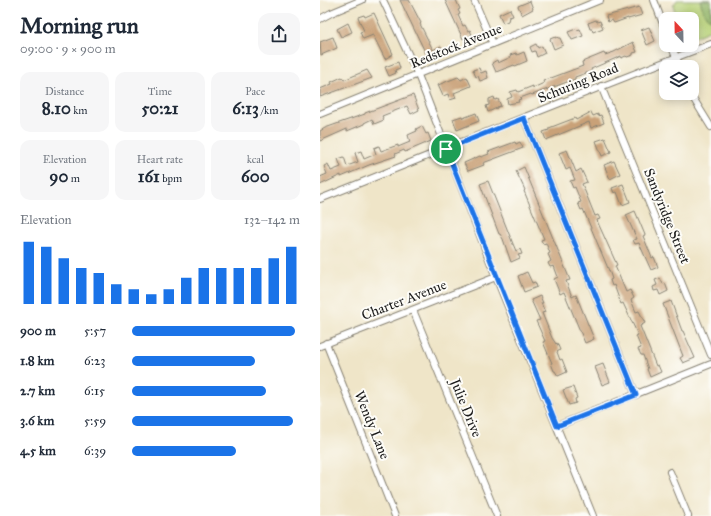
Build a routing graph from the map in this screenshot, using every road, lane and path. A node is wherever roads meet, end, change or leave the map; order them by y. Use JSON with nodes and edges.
{"nodes":[{"id":1,"x":362,"y":0,"type":"edge"},
{"id":2,"x":383,"y":0,"type":"edge"},
{"id":3,"x":474,"y":0,"type":"edge"},
{"id":4,"x":600,"y":0,"type":"edge"},
{"id":5,"x":654,"y":0,"type":"edge"},
{"id":6,"x":659,"y":13,"type":"edge"},
{"id":7,"x":320,"y":19,"type":"edge"},
{"id":8,"x":493,"y":44,"type":"junction"},
{"id":9,"x":711,"y":44,"type":"edge"},
{"id":10,"x":674,"y":52,"type":"edge"},
{"id":11,"x":676,"y":57,"type":"junction"},
{"id":12,"x":677,"y":60,"type":"edge"},
{"id":13,"x":418,"y":75,"type":"junction"},
{"id":14,"x":601,"y":86,"type":"junction"},
{"id":15,"x":694,"y":100,"type":"edge"},
{"id":16,"x":320,"y":114,"type":"edge"},
{"id":17,"x":524,"y":118,"type":"junction"},
{"id":18,"x":711,"y":127,"type":"edge"},
{"id":19,"x":446,"y":149,"type":"junction"},
{"id":20,"x":320,"y":198,"type":"edge"},
{"id":21,"x":496,"y":277,"type":"junction"},
{"id":22,"x":413,"y":310,"type":"junction"},
{"id":23,"x":326,"y":343,"type":"junction"},
{"id":24,"x":320,"y":346,"type":"edge"},
{"id":25,"x":711,"y":355,"type":"edge"},
{"id":26,"x":711,"y":364,"type":"edge"},
{"id":27,"x":636,"y":395,"type":"junction"},
{"id":28,"x":557,"y":426,"type":"junction"},
{"id":29,"x":670,"y":472,"type":"dead end"},
{"id":30,"x":395,"y":516,"type":"edge"},
{"id":31,"x":497,"y":516,"type":"edge"},
{"id":32,"x":593,"y":516,"type":"edge"},
{"id":33,"x":688,"y":516,"type":"edge"}],
"edges":[{"from":1,"to":7,"type":"street"},
{"from":2,"to":13,"type":"street"},
{"from":3,"to":8,"type":"street"},
{"from":4,"to":8,"type":"street","name":"Redstock Avenue"},
{"from":5,"to":6,"type":"street"},
{"from":8,"to":13,"type":"street","name":"Redstock Avenue"},
{"from":9,"to":11,"type":"street","name":"Schuring Road"},
{"from":10,"to":11,"type":"street"},
{"from":11,"to":12,"type":"street"},
{"from":11,"to":14,"type":"street","name":"Schuring Road"},
{"from":13,"to":16,"type":"street","name":"Redstock Avenue"},
{"from":13,"to":19,"type":"street"},
{"from":14,"to":17,"type":"street","name":"Schuring Road"},
{"from":14,"to":25,"type":"street","name":"Sandyridge Street"},
{"from":15,"to":18,"type":"street"},
{"from":17,"to":19,"type":"street","name":"Schuring Road"},
{"from":17,"to":27,"type":"street"},
{"from":19,"to":20,"type":"street","name":"Schuring Road"},
{"from":19,"to":21,"type":"street"},
{"from":21,"to":22,"type":"street","name":"Charter Avenue"},
{"from":21,"to":28,"type":"street"},
{"from":22,"to":23,"type":"street","name":"Charter Avenue"},
{"from":22,"to":31,"type":"street","name":"Julie Drive"},
{"from":23,"to":24,"type":"street","name":"Charter Avenue"},
{"from":23,"to":30,"type":"street","name":"Wendy Lane"},
{"from":26,"to":27,"type":"street"},
{"from":27,"to":28,"type":"street"},
{"from":28,"to":32,"type":"street"},
{"from":29,"to":33,"type":"street"}]}
